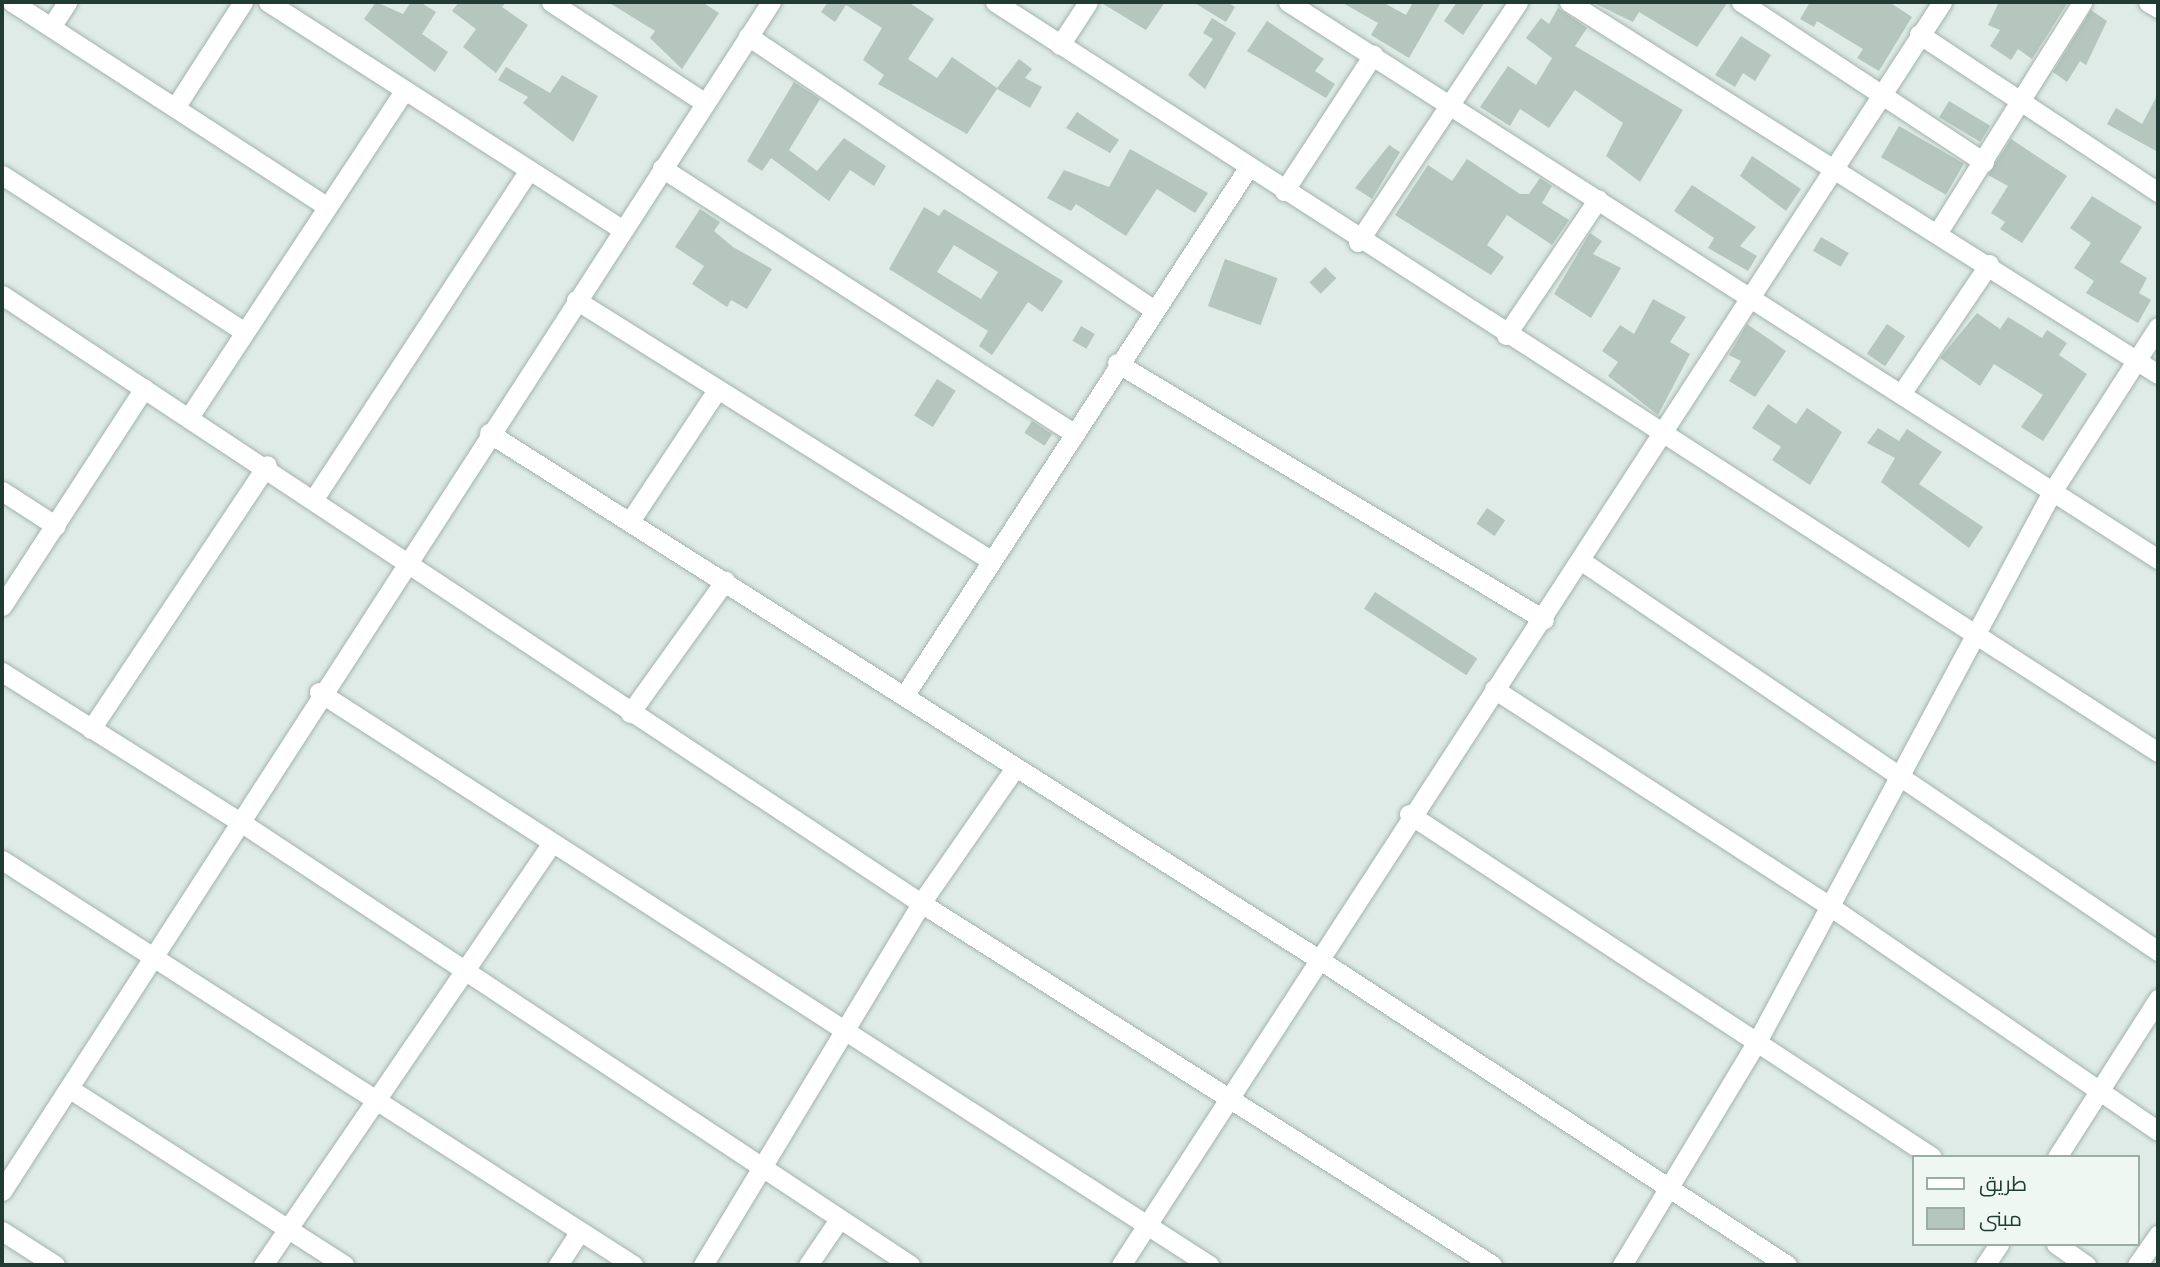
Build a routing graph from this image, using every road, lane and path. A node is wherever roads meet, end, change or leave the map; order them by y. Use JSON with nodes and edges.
{"nodes":[{"id":1,"x":12,"y":2,"type":"edge"},
{"id":2,"x":67,"y":2,"type":"edge"},
{"id":3,"x":243,"y":2,"type":"edge"},
{"id":4,"x":268,"y":2,"type":"edge"},
{"id":5,"x":551,"y":2,"type":"edge"},
{"id":6,"x":771,"y":2,"type":"edge"},
{"id":7,"x":995,"y":2,"type":"edge"},
{"id":8,"x":1088,"y":2,"type":"edge"},
{"id":9,"x":1288,"y":2,"type":"edge"},
{"id":10,"x":1518,"y":2,"type":"edge"},
{"id":11,"x":1569,"y":2,"type":"edge"},
{"id":12,"x":1741,"y":2,"type":"edge"},
{"id":13,"x":1942,"y":2,"type":"edge"},
{"id":14,"x":2082,"y":2,"type":"edge"},
{"id":15,"x":2148,"y":2,"type":"edge"},
{"id":16,"x":2158,"y":8,"type":"edge"},
{"id":17,"x":51,"y":27,"type":"junction"},
{"id":18,"x":1919,"y":34,"type":"junction"},
{"id":19,"x":748,"y":36,"type":"junction"},
{"id":20,"x":1060,"y":46,"type":"junction"},
{"id":21,"x":1373,"y":55,"type":"junction"},
{"id":22,"x":404,"y":91,"type":"junction"},
{"id":23,"x":1880,"y":95,"type":"junction"},
{"id":24,"x":705,"y":102,"type":"junction"},
{"id":25,"x":2019,"y":104,"type":"junction"},
{"id":26,"x":1447,"y":105,"type":"junction"},
{"id":27,"x":176,"y":106,"type":"junction"},
{"id":28,"x":1984,"y":162,"type":"junction"},
{"id":29,"x":1835,"y":165,"type":"junction"},
{"id":30,"x":1248,"y":168,"type":"junction"},
{"id":31,"x":662,"y":169,"type":"junction"},
{"id":32,"x":529,"y":170,"type":"junction"},
{"id":33,"x":4,"y":180,"type":"edge"},
{"id":34,"x":1284,"y":191,"type":"junction"},
{"id":35,"x":2158,"y":192,"type":"edge"},
{"id":36,"x":1598,"y":199,"type":"junction"},
{"id":37,"x":326,"y":205,"type":"junction"},
{"id":38,"x":621,"y":229,"type":"junction"},
{"id":39,"x":1938,"y":232,"type":"junction"},
{"id":40,"x":1358,"y":242,"type":"junction"},
{"id":41,"x":1989,"y":264,"type":"junction"},
{"id":42,"x":1751,"y":294,"type":"junction"},
{"id":43,"x":2,"y":295,"type":"edge"},
{"id":44,"x":576,"y":300,"type":"junction"},
{"id":45,"x":1153,"y":309,"type":"junction"},
{"id":46,"x":2158,"y":327,"type":"edge"},
{"id":47,"x":243,"y":331,"type":"junction"},
{"id":48,"x":1506,"y":335,"type":"junction"},
{"id":49,"x":2137,"y":360,"type":"junction"},
{"id":50,"x":1117,"y":363,"type":"junction"},
{"id":51,"x":2158,"y":374,"type":"edge"},
{"id":52,"x":144,"y":388,"type":"junction"},
{"id":53,"x":718,"y":390,"type":"junction"},
{"id":54,"x":1901,"y":394,"type":"junction"},
{"id":55,"x":189,"y":417,"type":"junction"},
{"id":56,"x":1664,"y":429,"type":"junction"},
{"id":57,"x":1072,"y":432,"type":"junction"},
{"id":58,"x":489,"y":433,"type":"junction"},
{"id":59,"x":267,"y":465,"type":"junction"},
{"id":60,"x":2053,"y":490,"type":"junction"},
{"id":61,"x":2,"y":491,"type":"edge"},
{"id":62,"x":315,"y":497,"type":"junction"},
{"id":63,"x":630,"y":520,"type":"junction"},
{"id":64,"x":56,"y":526,"type":"junction"},
{"id":65,"x":406,"y":557,"type":"junction"},
{"id":66,"x":2158,"y":559,"type":"edge"},
{"id":67,"x":1580,"y":560,"type":"junction"},
{"id":68,"x":992,"y":561,"type":"junction"},
{"id":69,"x":725,"y":581,"type":"junction"},
{"id":70,"x":2,"y":606,"type":"edge"},
{"id":71,"x":1544,"y":620,"type":"junction"},
{"id":72,"x":1977,"y":632,"type":"junction"},
{"id":73,"x":2,"y":672,"type":"edge"},
{"id":74,"x":1494,"y":689,"type":"junction"},
{"id":75,"x":319,"y":692,"type":"junction"},
{"id":76,"x":904,"y":696,"type":"junction"},
{"id":77,"x":630,"y":713,"type":"junction"},
{"id":78,"x":91,"y":730,"type":"junction"},
{"id":79,"x":2158,"y":752,"type":"edge"},
{"id":80,"x":1014,"y":769,"type":"junction"},
{"id":81,"x":1899,"y":777,"type":"junction"},
{"id":82,"x":1409,"y":814,"type":"junction"},
{"id":83,"x":239,"y":821,"type":"junction"},
{"id":84,"x":552,"y":843,"type":"junction"},
{"id":85,"x":4,"y":866,"type":"edge"},
{"id":86,"x":921,"y":903,"type":"junction"},
{"id":87,"x":1831,"y":907,"type":"junction"},
{"id":88,"x":2158,"y":951,"type":"edge"},
{"id":89,"x":156,"y":954,"type":"junction"},
{"id":90,"x":1320,"y":960,"type":"junction"},
{"id":91,"x":460,"y":970,"type":"junction"},
{"id":92,"x":2158,"y":999,"type":"edge"},
{"id":93,"x":841,"y":1033,"type":"junction"},
{"id":94,"x":1759,"y":1038,"type":"junction"},
{"id":95,"x":70,"y":1089,"type":"junction"},
{"id":96,"x":2100,"y":1093,"type":"junction"},
{"id":97,"x":1228,"y":1098,"type":"junction"},
{"id":98,"x":375,"y":1101,"type":"junction"},
{"id":99,"x":2158,"y":1131,"type":"edge"},
{"id":100,"x":1929,"y":1155,"type":"edge"},
{"id":101,"x":2058,"y":1155,"type":"edge"},
{"id":102,"x":763,"y":1170,"type":"junction"},
{"id":103,"x":1668,"y":1188,"type":"junction"},
{"id":104,"x":2,"y":1191,"type":"edge"},
{"id":105,"x":838,"y":1220,"type":"junction"},
{"id":106,"x":1146,"y":1225,"type":"junction"},
{"id":107,"x":286,"y":1229,"type":"junction"},
{"id":108,"x":2,"y":1231,"type":"edge"},
{"id":109,"x":580,"y":1231,"type":"junction"},
{"id":110,"x":2158,"y":1235,"type":"edge"},
{"id":111,"x":1997,"y":1246,"type":"edge"},
{"id":112,"x":2059,"y":1246,"type":"edge"},
{"id":113,"x":55,"y":1265,"type":"edge"},
{"id":114,"x":264,"y":1265,"type":"edge"},
{"id":115,"x":344,"y":1265,"type":"edge"},
{"id":116,"x":558,"y":1265,"type":"edge"},
{"id":117,"x":633,"y":1265,"type":"edge"},
{"id":118,"x":703,"y":1265,"type":"edge"},
{"id":119,"x":808,"y":1265,"type":"edge"},
{"id":120,"x":910,"y":1265,"type":"edge"},
{"id":121,"x":1121,"y":1265,"type":"edge"},
{"id":122,"x":1209,"y":1265,"type":"edge"},
{"id":123,"x":1492,"y":1265,"type":"edge"},
{"id":124,"x":1622,"y":1265,"type":"edge"},
{"id":125,"x":1787,"y":1265,"type":"edge"},
{"id":126,"x":1985,"y":1265,"type":"edge"},
{"id":127,"x":2086,"y":1265,"type":"edge"},
{"id":128,"x":2137,"y":1265,"type":"edge"}],
"edges":[{"from":1,"to":17,"type":"street"},
{"from":2,"to":17,"type":"street"},
{"from":3,"to":27,"type":"street"},
{"from":4,"to":22,"type":"street"},
{"from":5,"to":24,"type":"street"},
{"from":6,"to":19,"type":"street"},
{"from":7,"to":20,"type":"street"},
{"from":8,"to":20,"type":"street"},
{"from":9,"to":21,"type":"street"},
{"from":10,"to":26,"type":"street"},
{"from":11,"to":29,"type":"street"},
{"from":12,"to":23,"type":"street"},
{"from":13,"to":18,"type":"street"},
{"from":14,"to":25,"type":"street"},
{"from":15,"to":16,"type":"street"},
{"from":17,"to":27,"type":"street"},
{"from":18,"to":23,"type":"street"},
{"from":18,"to":25,"type":"street"},
{"from":19,"to":24,"type":"street"},
{"from":19,"to":45,"type":"street"},
{"from":20,"to":30,"type":"street"},
{"from":21,"to":26,"type":"street"},
{"from":21,"to":34,"type":"street"},
{"from":22,"to":32,"type":"street"},
{"from":22,"to":37,"type":"street"},
{"from":23,"to":28,"type":"street"},
{"from":23,"to":29,"type":"street"},
{"from":24,"to":31,"type":"street"},
{"from":25,"to":28,"type":"street"},
{"from":25,"to":35,"type":"street"},
{"from":26,"to":36,"type":"street"},
{"from":26,"to":40,"type":"street"},
{"from":27,"to":37,"type":"street"},
{"from":28,"to":39,"type":"street"},
{"from":29,"to":39,"type":"street"},
{"from":29,"to":42,"type":"street"},
{"from":30,"to":34,"type":"street"},
{"from":30,"to":45,"type":"street"},
{"from":31,"to":38,"type":"street"},
{"from":31,"to":57,"type":"street"},
{"from":32,"to":38,"type":"street"},
{"from":32,"to":62,"type":"street"},
{"from":33,"to":47,"type":"street"},
{"from":34,"to":40,"type":"street"},
{"from":36,"to":42,"type":"street"},
{"from":36,"to":48,"type":"street"},
{"from":37,"to":47,"type":"street"},
{"from":38,"to":44,"type":"street"},
{"from":39,"to":41,"type":"street"},
{"from":40,"to":48,"type":"street"},
{"from":41,"to":49,"type":"street"},
{"from":41,"to":54,"type":"street"},
{"from":42,"to":54,"type":"street"},
{"from":42,"to":56,"type":"street"},
{"from":43,"to":52,"type":"street"},
{"from":44,"to":53,"type":"street"},
{"from":44,"to":58,"type":"street"},
{"from":45,"to":50,"type":"street"},
{"from":46,"to":49,"type":"street"},
{"from":47,"to":55,"type":"street"},
{"from":48,"to":56,"type":"street"},
{"from":49,"to":51,"type":"street"},
{"from":49,"to":60,"type":"street"},
{"from":50,"to":57,"type":"street"},
{"from":50,"to":71,"type":"street"},
{"from":52,"to":55,"type":"street"},
{"from":52,"to":64,"type":"street"},
{"from":53,"to":63,"type":"street"},
{"from":53,"to":68,"type":"street"},
{"from":54,"to":60,"type":"street"},
{"from":55,"to":59,"type":"street"},
{"from":56,"to":67,"type":"street"},
{"from":56,"to":72,"type":"street"},
{"from":57,"to":68,"type":"street"},
{"from":58,"to":63,"type":"street"},
{"from":58,"to":65,"type":"street"},
{"from":59,"to":62,"type":"street"},
{"from":59,"to":78,"type":"street"},
{"from":60,"to":66,"type":"street"},
{"from":60,"to":72,"type":"street"},
{"from":61,"to":64,"type":"street"},
{"from":62,"to":65,"type":"street"},
{"from":63,"to":69,"type":"street"},
{"from":64,"to":70,"type":"street"},
{"from":65,"to":75,"type":"street"},
{"from":65,"to":77,"type":"street"},
{"from":67,"to":71,"type":"street"},
{"from":67,"to":81,"type":"street"},
{"from":68,"to":76,"type":"street"},
{"from":69,"to":76,"type":"street"},
{"from":69,"to":77,"type":"street"},
{"from":71,"to":74,"type":"street"},
{"from":72,"to":79,"type":"street"},
{"from":72,"to":81,"type":"street"},
{"from":73,"to":78,"type":"street"},
{"from":74,"to":82,"type":"street"},
{"from":74,"to":87,"type":"street"},
{"from":75,"to":83,"type":"street"},
{"from":75,"to":84,"type":"street"},
{"from":76,"to":80,"type":"street"},
{"from":77,"to":86,"type":"street"},
{"from":78,"to":83,"type":"street"},
{"from":80,"to":86,"type":"street"},
{"from":80,"to":90,"type":"street"},
{"from":81,"to":87,"type":"street"},
{"from":81,"to":88,"type":"street"},
{"from":82,"to":90,"type":"street"},
{"from":82,"to":94,"type":"street"},
{"from":83,"to":89,"type":"street"},
{"from":83,"to":91,"type":"street"},
{"from":84,"to":91,"type":"street"},
{"from":84,"to":93,"type":"street"},
{"from":85,"to":89,"type":"street"},
{"from":86,"to":93,"type":"street"},
{"from":86,"to":97,"type":"street"},
{"from":87,"to":94,"type":"street"},
{"from":87,"to":96,"type":"street"},
{"from":89,"to":95,"type":"street"},
{"from":89,"to":98,"type":"street"},
{"from":90,"to":97,"type":"street"},
{"from":90,"to":103,"type":"street"},
{"from":91,"to":98,"type":"street"},
{"from":91,"to":102,"type":"street"},
{"from":92,"to":96,"type":"street"},
{"from":93,"to":102,"type":"street"},
{"from":93,"to":106,"type":"street"},
{"from":94,"to":100,"type":"street"},
{"from":94,"to":103,"type":"street"},
{"from":95,"to":104,"type":"street"},
{"from":95,"to":107,"type":"street"},
{"from":96,"to":99,"type":"street"},
{"from":96,"to":101,"type":"street"},
{"from":97,"to":106,"type":"street"},
{"from":97,"to":123,"type":"street"},
{"from":98,"to":107,"type":"street"},
{"from":98,"to":109,"type":"street"},
{"from":102,"to":105,"type":"street"},
{"from":102,"to":118,"type":"street"},
{"from":103,"to":124,"type":"street"},
{"from":103,"to":125,"type":"street"},
{"from":105,"to":119,"type":"street"},
{"from":105,"to":120,"type":"street"},
{"from":106,"to":121,"type":"street"},
{"from":106,"to":122,"type":"street"},
{"from":107,"to":114,"type":"street"},
{"from":107,"to":115,"type":"street"},
{"from":108,"to":113,"type":"street"},
{"from":109,"to":116,"type":"street"},
{"from":109,"to":117,"type":"street"},
{"from":110,"to":128,"type":"street"},
{"from":111,"to":126,"type":"street"},
{"from":112,"to":127,"type":"street"}]}
